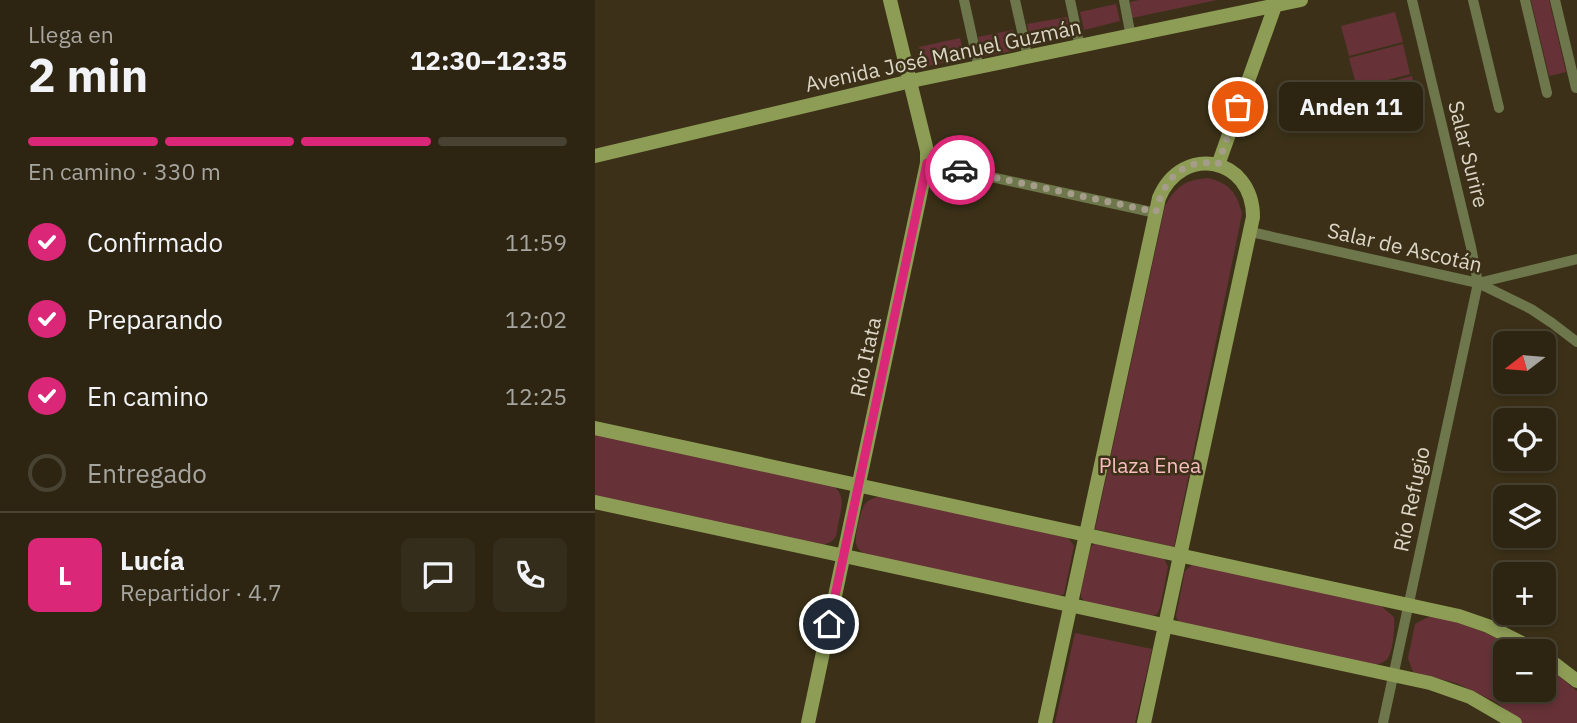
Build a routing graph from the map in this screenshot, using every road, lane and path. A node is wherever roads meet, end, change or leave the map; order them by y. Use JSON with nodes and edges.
{"nodes":[{"id":1,"x":890,"y":0,"type":"edge"},
{"id":2,"x":964,"y":0,"type":"edge"},
{"id":3,"x":1015,"y":0,"type":"edge"},
{"id":4,"x":1070,"y":0,"type":"edge"},
{"id":5,"x":1124,"y":0,"type":"edge"},
{"id":6,"x":1301,"y":0,"type":"edge"},
{"id":7,"x":1412,"y":0,"type":"edge"},
{"id":8,"x":1473,"y":0,"type":"edge"},
{"id":9,"x":1525,"y":0,"type":"edge"},
{"id":10,"x":1555,"y":0,"type":"edge"},
{"id":11,"x":1276,"y":3,"type":"edge"},
{"id":12,"x":1131,"y":37,"type":"junction"},
{"id":13,"x":1080,"y":47,"type":"junction"},
{"id":14,"x":1028,"y":58,"type":"junction"},
{"id":15,"x":979,"y":68,"type":"junction"},
{"id":16,"x":911,"y":81,"type":"junction"},
{"id":17,"x":1576,"y":88,"type":"edge"},
{"id":18,"x":1547,"y":93,"type":"dead end"},
{"id":19,"x":1499,"y":107,"type":"dead end"},
{"id":20,"x":595,"y":156,"type":"edge"},
{"id":21,"x":927,"y":163,"type":"junction"},
{"id":22,"x":1218,"y":164,"type":"junction"},
{"id":23,"x":1156,"y":212,"type":"junction"},
{"id":24,"x":1251,"y":232,"type":"junction"},
{"id":25,"x":1577,"y":259,"type":"edge"},
{"id":26,"x":1512,"y":274,"type":"junction"},
{"id":27,"x":1478,"y":283,"type":"junction"},
{"id":28,"x":1505,"y":296,"type":"junction"},
{"id":29,"x":1577,"y":342,"type":"edge"},
{"id":30,"x":595,"y":428,"type":"edge"},
{"id":31,"x":858,"y":486,"type":"junction"},
{"id":32,"x":595,"y":502,"type":"edge"},
{"id":33,"x":1086,"y":536,"type":"junction"},
{"id":34,"x":1180,"y":555,"type":"junction"},
{"id":35,"x":844,"y":557,"type":"junction"},
{"id":36,"x":1408,"y":604,"type":"junction"},
{"id":37,"x":1070,"y":606,"type":"junction"},
{"id":38,"x":1166,"y":626,"type":"junction"},
{"id":39,"x":1514,"y":639,"type":"edge"},
{"id":40,"x":1556,"y":665,"type":"edge"},
{"id":41,"x":1393,"y":675,"type":"junction"},
{"id":42,"x":1577,"y":681,"type":"edge"},
{"id":43,"x":808,"y":723,"type":"edge"},
{"id":44,"x":1045,"y":723,"type":"edge"},
{"id":45,"x":1144,"y":723,"type":"edge"},
{"id":46,"x":1383,"y":723,"type":"edge"},
{"id":47,"x":1515,"y":723,"type":"edge"}],
"edges":[{"from":1,"to":16,"type":"street","name":"Río Itata"},
{"from":2,"to":15,"type":"street"},
{"from":3,"to":14,"type":"street"},
{"from":4,"to":13,"type":"street"},
{"from":5,"to":12,"type":"street"},
{"from":6,"to":11,"type":"street","name":"Avenida José Manuel Guzmán"},
{"from":7,"to":27,"type":"street","name":"Salar Surire"},
{"from":8,"to":19,"type":"street"},
{"from":9,"to":18,"type":"street"},
{"from":10,"to":17,"type":"street"},
{"from":11,"to":12,"type":"street","name":"Avenida José Manuel Guzmán"},
{"from":11,"to":22,"type":"street"},
{"from":12,"to":13,"type":"street","name":"Avenida José Manuel Guzmán"},
{"from":13,"to":14,"type":"street","name":"Avenida José Manuel Guzmán"},
{"from":14,"to":15,"type":"street","name":"Avenida José Manuel Guzmán"},
{"from":15,"to":16,"type":"street","name":"Avenida José Manuel Guzmán"},
{"from":16,"to":20,"type":"street","name":"Avenida José Manuel Guzmán"},
{"from":16,"to":21,"type":"street","name":"Río Itata"},
{"from":21,"to":23,"type":"street"},
{"from":21,"to":31,"type":"street","name":"Río Itata"},
{"from":22,"to":23,"type":"street"},
{"from":22,"to":24,"type":"street"},
{"from":23,"to":33,"type":"street"},
{"from":24,"to":27,"type":"street","name":"Salar de Ascotán"},
{"from":24,"to":34,"type":"street"},
{"from":25,"to":26,"type":"street"},
{"from":26,"to":27,"type":"street"},
{"from":26,"to":28,"type":"street"},
{"from":27,"to":28,"type":"street","name":"Salar de Ascotán"},
{"from":27,"to":36,"type":"street","name":"Río Refugio"},
{"from":28,"to":29,"type":"street","name":"Salar de Ascotán"},
{"from":30,"to":31,"type":"street"},
{"from":31,"to":33,"type":"street"},
{"from":31,"to":35,"type":"street","name":"Río Itata"},
{"from":32,"to":35,"type":"street"},
{"from":33,"to":34,"type":"street"},
{"from":33,"to":37,"type":"street"},
{"from":34,"to":36,"type":"street"},
{"from":34,"to":38,"type":"street"},
{"from":35,"to":37,"type":"street"},
{"from":35,"to":43,"type":"street","name":"Río Itata"},
{"from":36,"to":39,"type":"street"},
{"from":36,"to":41,"type":"street","name":"Río Refugio"},
{"from":37,"to":38,"type":"street"},
{"from":37,"to":44,"type":"street"},
{"from":38,"to":41,"type":"street"},
{"from":38,"to":45,"type":"street"},
{"from":40,"to":42,"type":"street"},
{"from":41,"to":46,"type":"street","name":"Río Refugio"},
{"from":41,"to":47,"type":"street"}]}
